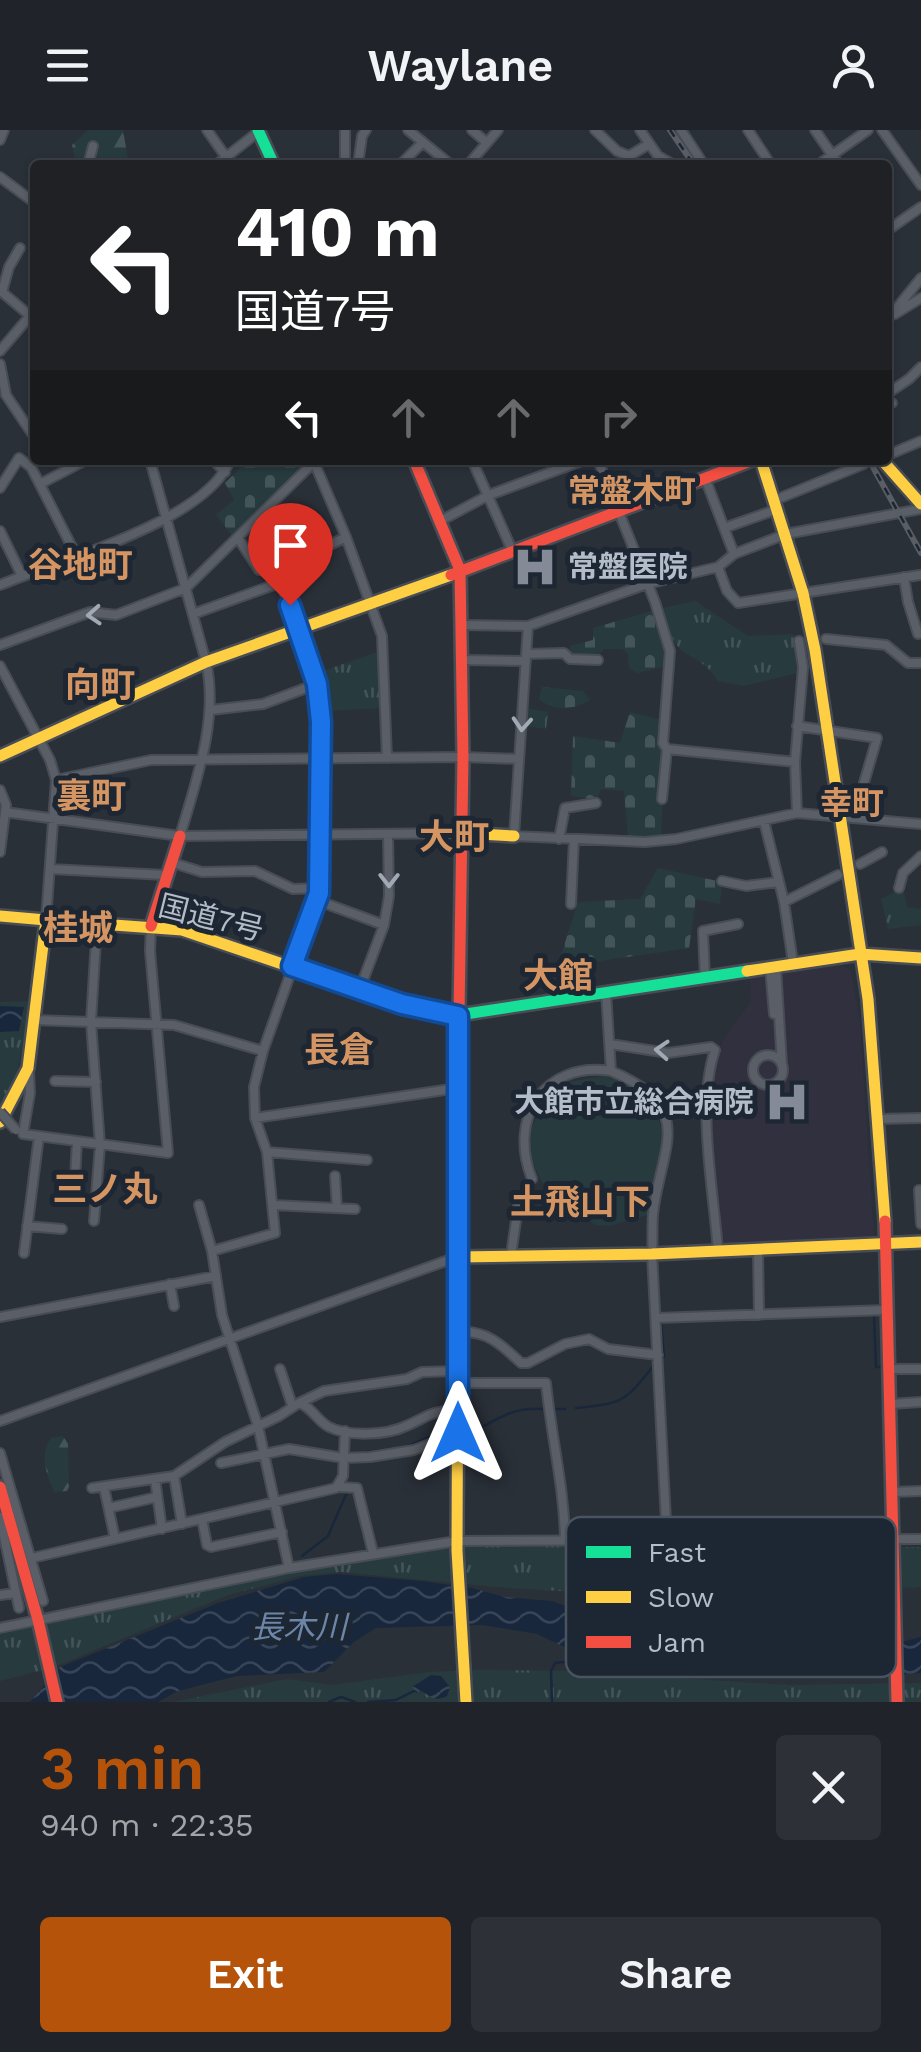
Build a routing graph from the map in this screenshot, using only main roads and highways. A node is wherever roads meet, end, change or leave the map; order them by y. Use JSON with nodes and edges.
{"nodes":[{"id":1,"x":262,"y":132,"type":"edge"},
{"id":2,"x":272,"y":160,"type":"edge"},
{"id":3,"x":416,"y":465,"type":"edge"},
{"id":4,"x":740,"y":465,"type":"edge"},
{"id":5,"x":763,"y":465,"type":"edge"},
{"id":6,"x":886,"y":465,"type":"edge"},
{"id":7,"x":921,"y":507,"type":"edge"},
{"id":8,"x":460,"y":570,"type":"junction"},
{"id":9,"x":0,"y":756,"type":"edge"},
{"id":10,"x":462,"y":833,"type":"junction"},
{"id":11,"x":180,"y":836,"type":"road end"},
{"id":12,"x":514,"y":836,"type":"road end"},
{"id":13,"x":0,"y":916,"type":"edge"},
{"id":14,"x":46,"y":920,"type":"junction"},
{"id":15,"x":151,"y":926,"type":"junction"},
{"id":16,"x":860,"y":954,"type":"junction"},
{"id":17,"x":921,"y":958,"type":"edge"},
{"id":18,"x":458,"y":1016,"type":"junction"},
{"id":19,"x":0,"y":1122,"type":"edge"},
{"id":20,"x":921,"y":1242,"type":"edge"},
{"id":21,"x":886,"y":1244,"type":"junction"},
{"id":22,"x":457,"y":1257,"type":"junction"},
{"id":23,"x":0,"y":1486,"type":"edge"},
{"id":24,"x":892,"y":1517,"type":"edge"},
{"id":25,"x":896,"y":1670,"type":"edge"},
{"id":26,"x":466,"y":1701,"type":"edge"},
{"id":27,"x":57,"y":1702,"type":"edge"},
{"id":28,"x":897,"y":1702,"type":"edge"}],
"edges":[{"from":1,"to":2,"type":"main road"},
{"from":3,"to":8,"type":"main road"},
{"from":4,"to":8,"type":"main road"},
{"from":5,"to":16,"type":"main road"},
{"from":6,"to":7,"type":"main road"},
{"from":8,"to":9,"type":"main road"},
{"from":8,"to":10,"type":"main road"},
{"from":10,"to":12,"type":"main road"},
{"from":10,"to":18,"type":"main road"},
{"from":11,"to":15,"type":"main road"},
{"from":13,"to":14,"type":"main road","name":"国道7号"},
{"from":14,"to":15,"type":"main road","name":"国道7号"},
{"from":14,"to":19,"type":"main road"},
{"from":15,"to":18,"type":"main road","name":"国道7号"},
{"from":16,"to":17,"type":"main road","name":"国道7号"},
{"from":16,"to":18,"type":"main road","name":"国道7号"},
{"from":16,"to":21,"type":"main road"},
{"from":18,"to":22,"type":"main road"},
{"from":20,"to":21,"type":"main road"},
{"from":21,"to":22,"type":"main road"},
{"from":21,"to":24,"type":"main road"},
{"from":22,"to":26,"type":"main road"},
{"from":23,"to":27,"type":"main road"},
{"from":25,"to":28,"type":"main road"}]}
